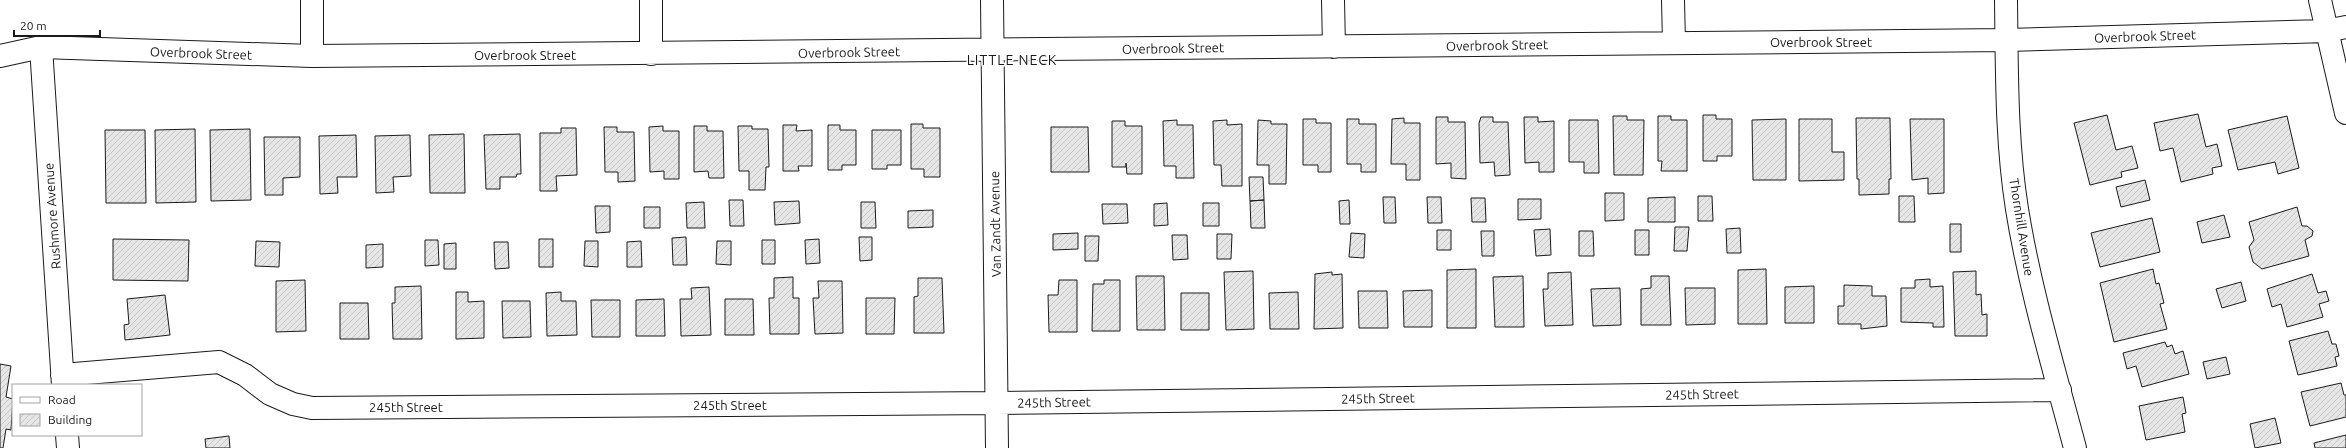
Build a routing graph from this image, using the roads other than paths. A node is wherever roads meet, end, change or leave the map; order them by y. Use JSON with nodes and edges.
{"nodes":[{"id":1,"x":312,"y":0,"type":"edge"},
{"id":2,"x":651,"y":0,"type":"edge"},
{"id":3,"x":992,"y":0,"type":"edge"},
{"id":4,"x":1334,"y":0,"type":"edge"},
{"id":5,"x":1673,"y":0,"type":"edge"},
{"id":6,"x":2006,"y":0,"type":"edge"},
{"id":7,"x":2320,"y":0,"type":"edge"},
{"id":8,"x":2336,"y":29,"type":"edge"},
{"id":9,"x":2006,"y":40,"type":"junction"},
{"id":10,"x":1674,"y":43,"type":"junction"},
{"id":11,"x":1334,"y":46,"type":"junction"},
{"id":12,"x":41,"y":47,"type":"junction"},
{"id":13,"x":993,"y":50,"type":"junction"},
{"id":14,"x":651,"y":54,"type":"junction"},
{"id":15,"x":0,"y":56,"type":"edge"},
{"id":16,"x":312,"y":56,"type":"junction"},
{"id":17,"x":2346,"y":113,"type":"edge"},
{"id":18,"x":62,"y":380,"type":"edge"},
{"id":19,"x":2060,"y":390,"type":"junction"},
{"id":20,"x":997,"y":403,"type":"junction"},
{"id":21,"x":67,"y":436,"type":"edge"},
{"id":22,"x":68,"y":448,"type":"edge"},
{"id":23,"x":997,"y":448,"type":"edge"},
{"id":24,"x":2075,"y":448,"type":"edge"}],
"edges":[{"from":1,"to":16,"type":"street"},
{"from":2,"to":14,"type":"street"},
{"from":3,"to":13,"type":"street","name":"Van Zandt Avenue"},
{"from":4,"to":11,"type":"street"},
{"from":5,"to":10,"type":"street"},
{"from":6,"to":9,"type":"street","name":"Thornhill Avenue"},
{"from":7,"to":8,"type":"street"},
{"from":8,"to":9,"type":"street","name":"Overbrook Street"},
{"from":8,"to":17,"type":"street"},
{"from":9,"to":10,"type":"street","name":"Overbrook Street"},
{"from":9,"to":19,"type":"street","name":"Thornhill Avenue"},
{"from":10,"to":11,"type":"street","name":"Overbrook Street"},
{"from":11,"to":13,"type":"street","name":"Overbrook Street"},
{"from":12,"to":15,"type":"street","name":"Overbrook Street"},
{"from":12,"to":16,"type":"street","name":"Overbrook Street"},
{"from":12,"to":18,"type":"street","name":"Rushmore Avenue"},
{"from":13,"to":14,"type":"street","name":"Overbrook Street"},
{"from":13,"to":20,"type":"street","name":"Van Zandt Avenue"},
{"from":14,"to":16,"type":"street","name":"Overbrook Street"},
{"from":18,"to":20,"type":"street","name":"245th Street"},
{"from":19,"to":20,"type":"street","name":"245th Street"},
{"from":19,"to":24,"type":"street","name":"Thornhill Avenue"},
{"from":20,"to":23,"type":"street","name":"Van Zandt Avenue"},
{"from":21,"to":22,"type":"street"}]}
